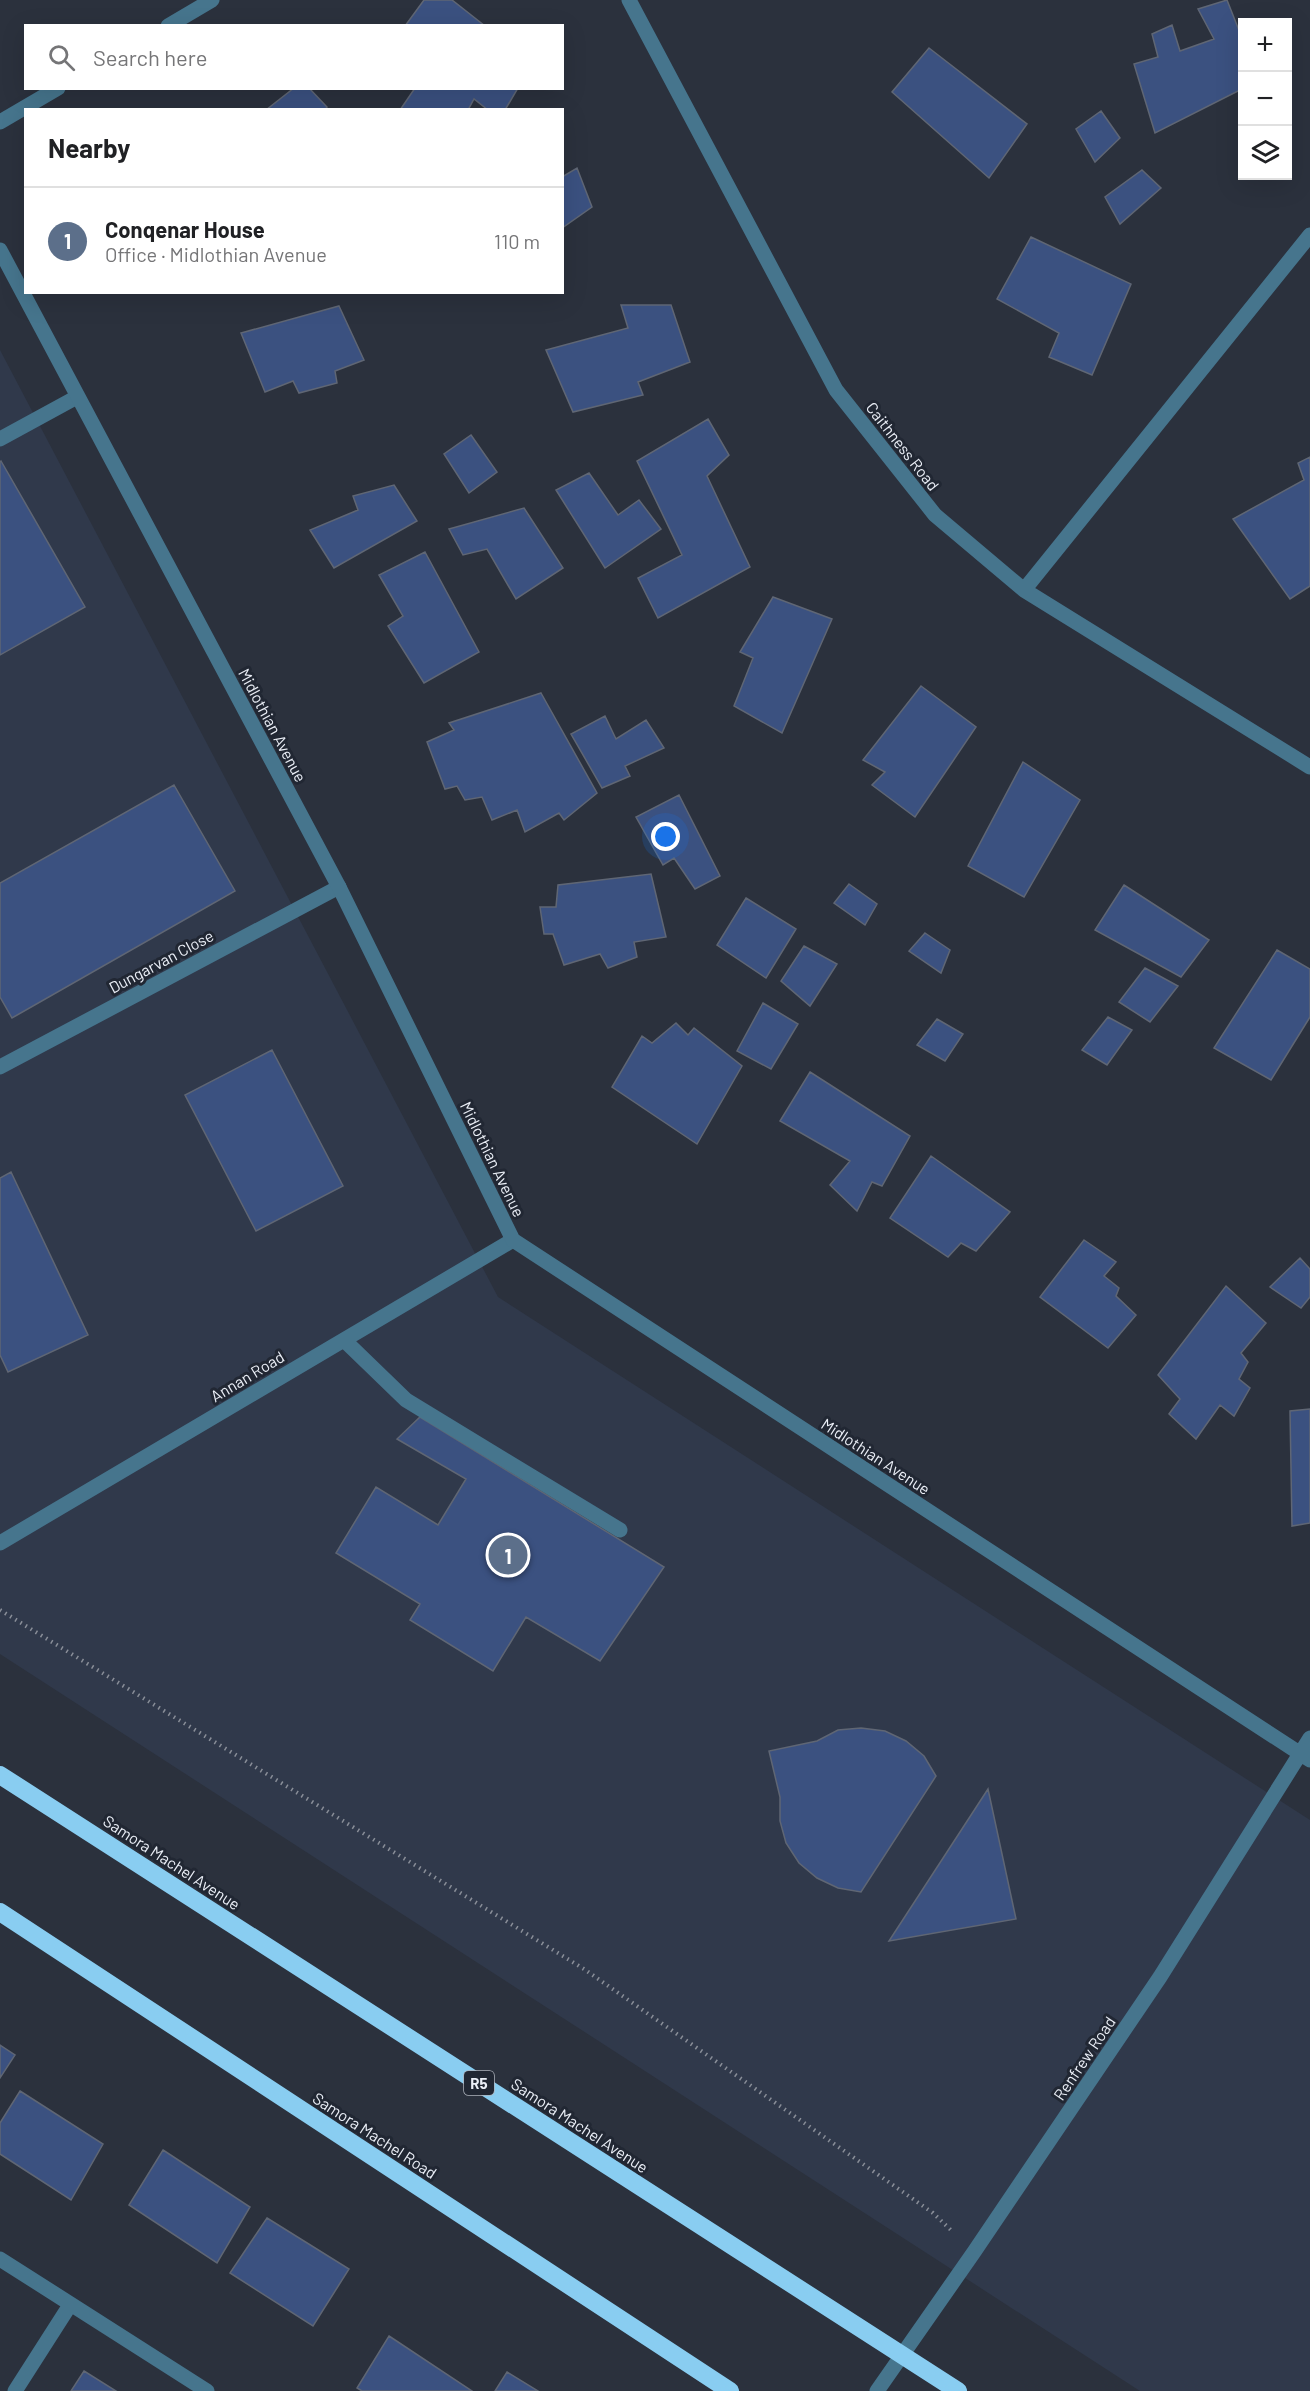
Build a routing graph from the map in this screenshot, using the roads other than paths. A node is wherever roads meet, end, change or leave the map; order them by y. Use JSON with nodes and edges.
{"nodes":[{"id":1,"x":212,"y":0,"type":"edge"},
{"id":2,"x":629,"y":0,"type":"edge"},
{"id":3,"x":171,"y":24,"type":"edge"},
{"id":4,"x":55,"y":90,"type":"edge"},
{"id":5,"x":0,"y":122,"type":"edge"},
{"id":6,"x":1310,"y":235,"type":"edge"},
{"id":7,"x":0,"y":250,"type":"edge"},
{"id":8,"x":77,"y":397,"type":"junction"},
{"id":9,"x":0,"y":439,"type":"edge"},
{"id":10,"x":1024,"y":590,"type":"junction"},
{"id":11,"x":1310,"y":767,"type":"edge"},
{"id":12,"x":339,"y":887,"type":"junction"},
{"id":13,"x":0,"y":1067,"type":"edge"},
{"id":14,"x":513,"y":1240,"type":"junction"},
{"id":15,"x":344,"y":1340,"type":"junction"},
{"id":16,"x":620,"y":1530,"type":"dead end"},
{"id":17,"x":0,"y":1543,"type":"edge"},
{"id":18,"x":1310,"y":1738,"type":"edge"},
{"id":19,"x":1305,"y":1757,"type":"edge"},
{"id":20,"x":0,"y":1775,"type":"edge"},
{"id":21,"x":0,"y":1912,"type":"edge"},
{"id":22,"x":0,"y":2259,"type":"edge"},
{"id":23,"x":70,"y":2305,"type":"junction"},
{"id":24,"x":901,"y":2355,"type":"junction"},
{"id":25,"x":15,"y":2391,"type":"edge"},
{"id":26,"x":207,"y":2391,"type":"edge"},
{"id":27,"x":730,"y":2391,"type":"edge"},
{"id":28,"x":877,"y":2391,"type":"edge"},
{"id":29,"x":958,"y":2391,"type":"edge"}],
"edges":[{"from":1,"to":3,"type":"street"},
{"from":2,"to":10,"type":"street","name":"Caithness Road"},
{"from":4,"to":5,"type":"street"},
{"from":6,"to":10,"type":"street"},
{"from":7,"to":8,"type":"street","name":"Midlothian Avenue"},
{"from":8,"to":9,"type":"street"},
{"from":8,"to":12,"type":"street","name":"Midlothian Avenue"},
{"from":10,"to":11,"type":"street","name":"Caithness Road"},
{"from":12,"to":13,"type":"street","name":"Dungarvan Close"},
{"from":12,"to":14,"type":"street","name":"Midlothian Avenue"},
{"from":14,"to":15,"type":"street","name":"Annan Road"},
{"from":14,"to":19,"type":"street","name":"Midlothian Avenue"},
{"from":15,"to":16,"type":"street"},
{"from":15,"to":17,"type":"street","name":"Annan Road"},
{"from":18,"to":19,"type":"street","name":"Renfrew Road"},
{"from":19,"to":24,"type":"street","name":"Renfrew Road"},
{"from":20,"to":24,"type":"highway","name":"Samora Machel Avenue","number":"R5"},
{"from":21,"to":27,"type":"highway","name":"Samora Machel Road"},
{"from":22,"to":23,"type":"street"},
{"from":23,"to":25,"type":"street"},
{"from":23,"to":26,"type":"street"},
{"from":24,"to":28,"type":"street","name":"Renfrew Road"},
{"from":24,"to":29,"type":"highway","name":"Samora Machel Avenue","number":"R5"}]}
